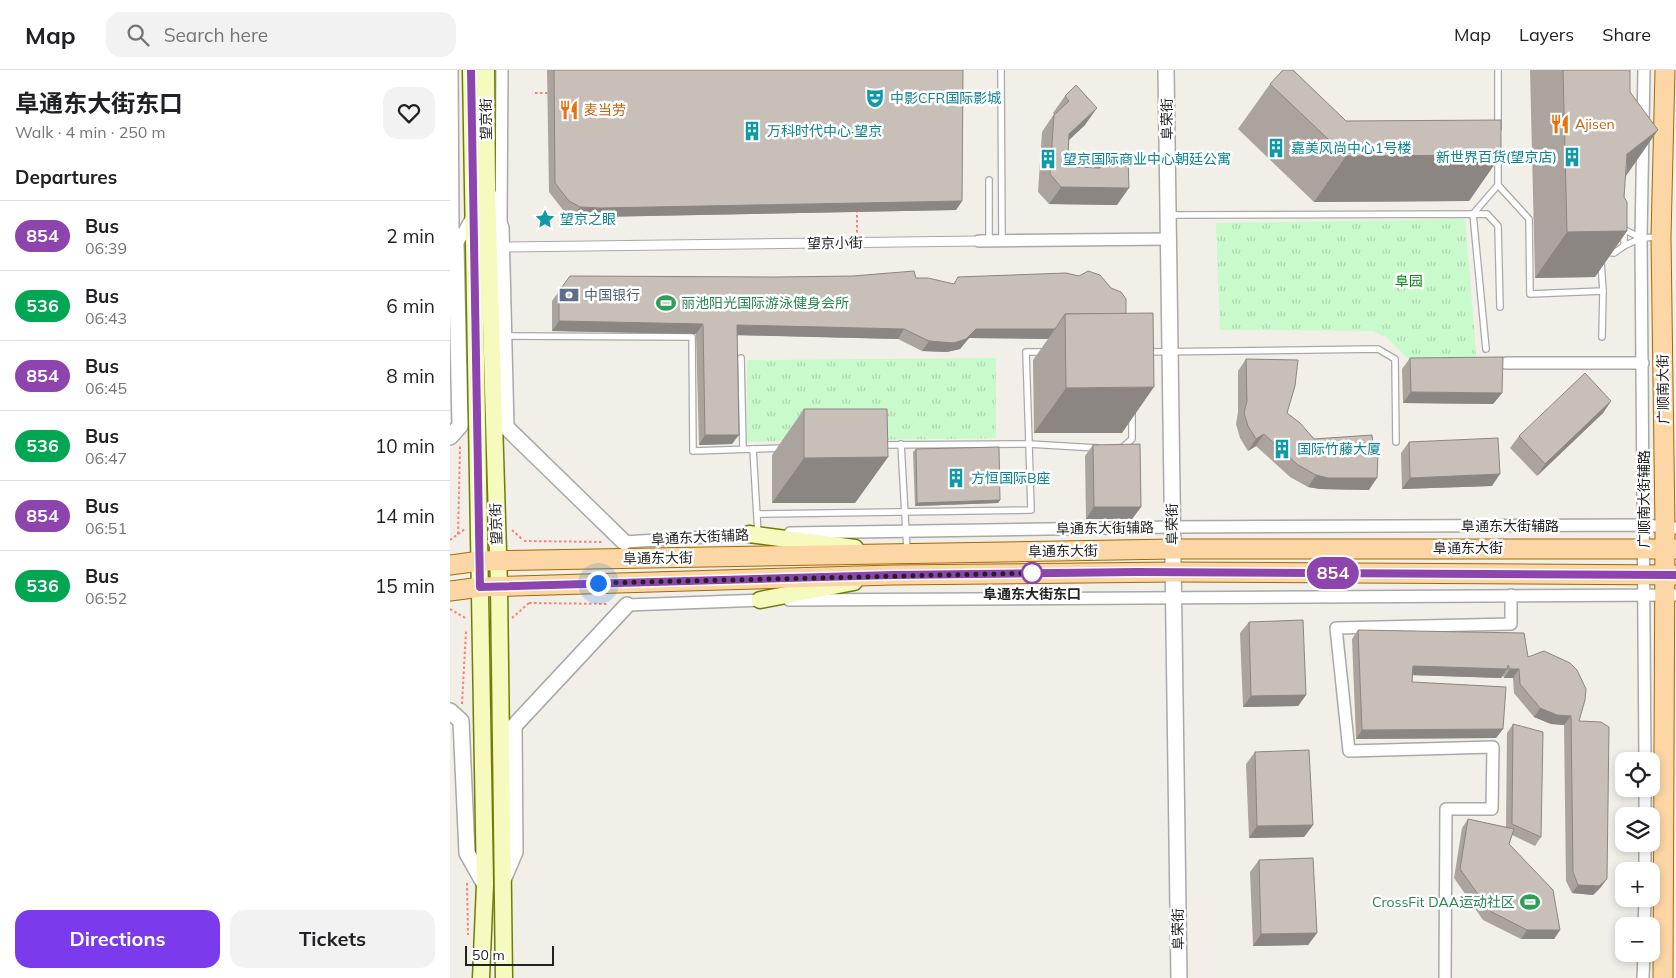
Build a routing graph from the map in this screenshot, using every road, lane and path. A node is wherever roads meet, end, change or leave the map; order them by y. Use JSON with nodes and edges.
{"nodes":[{"id":1,"x":452,"y":70,"type":"edge"},
{"id":2,"x":471,"y":70,"type":"edge"},
{"id":3,"x":486,"y":70,"type":"edge"},
{"id":4,"x":502,"y":70,"type":"edge"},
{"id":5,"x":1001,"y":70,"type":"edge"},
{"id":6,"x":1166,"y":70,"type":"edge"},
{"id":7,"x":1498,"y":70,"type":"edge"},
{"id":8,"x":1644,"y":70,"type":"edge"},
{"id":9,"x":1665,"y":70,"type":"edge"},
{"id":10,"x":554,"y":93,"type":"edge"},
{"id":11,"x":535,"y":94,"type":"dead end"},
{"id":12,"x":1498,"y":137,"type":"edge"},
{"id":13,"x":1498,"y":146,"type":"edge"},
{"id":14,"x":989,"y":180,"type":"dead end"},
{"id":15,"x":1498,"y":185,"type":"junction"},
{"id":16,"x":487,"y":188,"type":"junction"},
{"id":17,"x":857,"y":204,"type":"edge"},
{"id":18,"x":1168,"y":214,"type":"junction"},
{"id":19,"x":1473,"y":214,"type":"junction"},
{"id":20,"x":472,"y":217,"type":"junction"},
{"id":21,"x":1615,"y":224,"type":"edge"},
{"id":22,"x":501,"y":228,"type":"junction"},
{"id":23,"x":1624,"y":230,"type":"junction"},
{"id":24,"x":1661,"y":237,"type":"junction"},
{"id":25,"x":1642,"y":238,"type":"junction"},
{"id":26,"x":1168,"y":239,"type":"junction"},
{"id":27,"x":984,"y":241,"type":"junction"},
{"id":28,"x":1002,"y":241,"type":"junction"},
{"id":29,"x":858,"y":243,"type":"junction"},
{"id":30,"x":453,"y":246,"type":"edge"},
{"id":31,"x":1624,"y":246,"type":"junction"},
{"id":32,"x":501,"y":247,"type":"junction"},
{"id":33,"x":1603,"y":291,"type":"junction"},
{"id":34,"x":1500,"y":307,"type":"dead end"},
{"id":35,"x":503,"y":336,"type":"junction"},
{"id":36,"x":1602,"y":337,"type":"dead end"},
{"id":37,"x":1486,"y":349,"type":"dead end"},
{"id":38,"x":1055,"y":352,"type":"dead end"},
{"id":39,"x":1141,"y":352,"type":"edge"},
{"id":40,"x":1170,"y":353,"type":"junction"},
{"id":41,"x":741,"y":358,"type":"dead end"},
{"id":42,"x":1506,"y":363,"type":"dead end"},
{"id":43,"x":1643,"y":363,"type":"junction"},
{"id":44,"x":1132,"y":401,"type":"edge"},
{"id":45,"x":455,"y":431,"type":"edge"},
{"id":46,"x":1396,"y":442,"type":"dead end"},
{"id":47,"x":901,"y":444,"type":"junction"},
{"id":48,"x":1029,"y":444,"type":"junction"},
{"id":49,"x":872,"y":445,"type":"edge"},
{"id":50,"x":793,"y":448,"type":"dead end"},
{"id":51,"x":1108,"y":448,"type":"edge"},
{"id":52,"x":742,"y":449,"type":"junction"},
{"id":53,"x":753,"y":449,"type":"junction"},
{"id":54,"x":1118,"y":449,"type":"edge"},
{"id":55,"x":905,"y":512,"type":"junction"},
{"id":56,"x":757,"y":514,"type":"junction"},
{"id":57,"x":1645,"y":525,"type":"junction"},
{"id":58,"x":1172,"y":527,"type":"junction"},
{"id":59,"x":467,"y":528,"type":"dead end"},
{"id":60,"x":1670,"y":528,"type":"edge"},
{"id":61,"x":504,"y":529,"type":"dead end"},
{"id":62,"x":906,"y":532,"type":"junction"},
{"id":63,"x":458,"y":534,"type":"junction"},
{"id":64,"x":753,"y":534,"type":"junction"},
{"id":65,"x":450,"y":540,"type":"edge"},
{"id":66,"x":524,"y":541,"type":"junction"},
{"id":67,"x":624,"y":542,"type":"junction"},
{"id":68,"x":1645,"y":548,"type":"junction"},
{"id":69,"x":528,"y":549,"type":"dead end"},
{"id":70,"x":1173,"y":549,"type":"junction"},
{"id":71,"x":1670,"y":549,"type":"edge"},
{"id":72,"x":898,"y":553,"type":"junction"},
{"id":73,"x":488,"y":561,"type":"junction"},
{"id":74,"x":450,"y":565,"type":"edge"},
{"id":75,"x":1173,"y":572,"type":"junction"},
{"id":76,"x":893,"y":575,"type":"junction"},
{"id":77,"x":1645,"y":575,"type":"junction"},
{"id":78,"x":1670,"y":575,"type":"edge"},
{"id":79,"x":499,"y":586,"type":"junction"},
{"id":80,"x":480,"y":587,"type":"junction"},
{"id":81,"x":450,"y":591,"type":"edge"},
{"id":82,"x":1511,"y":595,"type":"junction"},
{"id":83,"x":1662,"y":595,"type":"edge"},
{"id":84,"x":530,"y":598,"type":"dead end"},
{"id":85,"x":1173,"y":598,"type":"junction"},
{"id":86,"x":760,"y":600,"type":"junction"},
{"id":87,"x":529,"y":603,"type":"junction"},
{"id":88,"x":627,"y":605,"type":"junction"},
{"id":89,"x":450,"y":609,"type":"edge"},
{"id":90,"x":473,"y":619,"type":"dead end"},
{"id":91,"x":508,"y":619,"type":"dead end"},
{"id":92,"x":466,"y":628,"type":"dead end"},
{"id":93,"x":1676,"y":639,"type":"edge"},
{"id":94,"x":1665,"y":655,"type":"junction"},
{"id":95,"x":456,"y":716,"type":"edge"},
{"id":96,"x":1646,"y":752,"type":"edge"},
{"id":97,"x":1653,"y":862,"type":"edge"},
{"id":98,"x":502,"y":881,"type":"junction"},
{"id":99,"x":467,"y":883,"type":"dead end"},
{"id":100,"x":485,"y":885,"type":"junction"},
{"id":101,"x":1652,"y":907,"type":"edge"},
{"id":102,"x":468,"y":942,"type":"dead end"},
{"id":103,"x":1644,"y":962,"type":"edge"},
{"id":104,"x":481,"y":978,"type":"edge"},
{"id":105,"x":504,"y":978,"type":"edge"},
{"id":106,"x":1179,"y":978,"type":"edge"},
{"id":107,"x":1445,"y":978,"type":"edge"},
{"id":108,"x":1644,"y":978,"type":"edge"},
{"id":109,"x":1663,"y":978,"type":"edge"}],
"edges":[{"from":1,"to":30,"type":"street"},
{"from":2,"to":20,"type":"main road"},
{"from":3,"to":16,"type":"main road","name":"望京街"},
{"from":4,"to":22,"type":"street"},
{"from":5,"to":28,"type":"lane"},
{"from":6,"to":18,"type":"street","name":"阜荣街"},
{"from":7,"to":12,"type":"lane"},
{"from":8,"to":25,"type":"street","name":"广顺南大街辅路"},
{"from":9,"to":24,"type":"main road","name":"广顺南大街"},
{"from":10,"to":11,"type":"path"},
{"from":13,"to":15,"type":"lane"},
{"from":14,"to":27,"type":"lane"},
{"from":15,"to":19,"type":"lane"},
{"from":15,"to":33,"type":"lane"},
{"from":16,"to":22,"type":"street"},
{"from":16,"to":73,"type":"main road","name":"望京街"},
{"from":17,"to":29,"type":"path"},
{"from":18,"to":19,"type":"lane"},
{"from":18,"to":26,"type":"street","name":"阜荣街"},
{"from":19,"to":34,"type":"lane"},
{"from":19,"to":37,"type":"lane"},
{"from":20,"to":30,"type":"street"},
{"from":20,"to":73,"type":"main road"},
{"from":21,"to":23,"type":"lane"},
{"from":22,"to":32,"type":"street"},
{"from":23,"to":25,"type":"lane"},
{"from":23,"to":31,"type":"lane"},
{"from":24,"to":25,"type":"lane"},
{"from":24,"to":60,"type":"main road","name":"广顺南大街"},
{"from":25,"to":31,"type":"lane"},
{"from":25,"to":43,"type":"street","name":"广顺南大街辅路"},
{"from":26,"to":28,"type":"street","name":"望京小街"},
{"from":26,"to":40,"type":"street","name":"阜荣街"},
{"from":27,"to":28,"type":"street","name":"望京小街"},
{"from":27,"to":29,"type":"street","name":"望京小街"},
{"from":29,"to":32,"type":"street","name":"望京小街"},
{"from":30,"to":45,"type":"street"},
{"from":31,"to":33,"type":"lane"},
{"from":32,"to":35,"type":"street"},
{"from":33,"to":36,"type":"lane"},
{"from":35,"to":52,"type":"lane"},
{"from":35,"to":67,"type":"street"},
{"from":38,"to":48,"type":"lane"},
{"from":39,"to":40,"type":"lane"},
{"from":40,"to":46,"type":"lane"},
{"from":40,"to":58,"type":"street","name":"阜荣街"},
{"from":41,"to":52,"type":"lane"},
{"from":42,"to":43,"type":"street"},
{"from":43,"to":57,"type":"street","name":"广顺南大街辅路"},
{"from":44,"to":54,"type":"lane"},
{"from":45,"to":63,"type":"path"},
{"from":47,"to":48,"type":"lane"},
{"from":47,"to":49,"type":"lane"},
{"from":47,"to":55,"type":"lane"},
{"from":48,"to":51,"type":"lane"},
{"from":48,"to":55,"type":"lane"},
{"from":50,"to":53,"type":"lane"},
{"from":52,"to":53,"type":"lane"},
{"from":53,"to":56,"type":"lane"},
{"from":55,"to":56,"type":"lane"},
{"from":55,"to":62,"type":"lane"},
{"from":56,"to":64,"type":"lane"},
{"from":57,"to":58,"type":"street","name":"阜通东大街辅路"},
{"from":57,"to":60,"type":"street","name":"阜通东大街辅路"},
{"from":57,"to":68,"type":"street","name":"广顺南大街辅路"},
{"from":58,"to":62,"type":"street","name":"阜通东大街辅路"},
{"from":58,"to":70,"type":"street","name":"阜荣街"},
{"from":59,"to":63,"type":"path"},
{"from":60,"to":71,"type":"main road","name":"广顺南大街"},
{"from":61,"to":66,"type":"path"},
{"from":62,"to":64,"type":"street","name":"阜通东大街辅路"},
{"from":62,"to":72,"type":"lane"},
{"from":63,"to":65,"type":"path"},
{"from":64,"to":67,"type":"street","name":"阜通东大街辅路"},
{"from":64,"to":72,"type":"main road"},
{"from":66,"to":67,"type":"path"},
{"from":66,"to":69,"type":"path"},
{"from":68,"to":70,"type":"main road","name":"阜通东大街"},
{"from":68,"to":71,"type":"main road","name":"阜通东大街"},
{"from":68,"to":77,"type":"street","name":"广顺南大街辅路"},
{"from":70,"to":72,"type":"main road","name":"阜通东大街"},
{"from":70,"to":75,"type":"street","name":"阜荣街"},
{"from":71,"to":78,"type":"main road","name":"广顺南大街"},
{"from":72,"to":73,"type":"main road","name":"阜通东大街"},
{"from":73,"to":74,"type":"main road","name":"阜通东大街"},
{"from":73,"to":79,"type":"main road","name":"望京街"},
{"from":73,"to":80,"type":"main road"},
{"from":75,"to":76,"type":"main road","name":"阜通东大街"},
{"from":75,"to":77,"type":"main road","name":"阜通东大街"},
{"from":75,"to":85,"type":"street","name":"阜荣街"},
{"from":76,"to":79,"type":"main road","name":"阜通东大街"},
{"from":76,"to":86,"type":"main road"},
{"from":77,"to":78,"type":"main road","name":"阜通东大街"},
{"from":77,"to":83,"type":"street","name":"广顺南大街辅路"},
{"from":78,"to":83,"type":"main road","name":"广顺南大街"},
{"from":79,"to":80,"type":"main road","name":"阜通东大街"},
{"from":79,"to":98,"type":"main road","name":"望京街"},
{"from":80,"to":81,"type":"main road","name":"阜通东大街"},
{"from":80,"to":100,"type":"main road"},
{"from":82,"to":83,"type":"street"},
{"from":82,"to":85,"type":"street"},
{"from":82,"to":107,"type":"street"},
{"from":83,"to":94,"type":"main road","name":"广顺南大街"},
{"from":83,"to":96,"type":"street","name":"广顺南大街辅路"},
{"from":84,"to":87,"type":"path"},
{"from":85,"to":86,"type":"street"},
{"from":85,"to":106,"type":"street","name":"阜荣街"},
{"from":86,"to":88,"type":"street"},
{"from":87,"to":88,"type":"path"},
{"from":87,"to":91,"type":"path"},
{"from":88,"to":98,"type":"street"},
{"from":89,"to":90,"type":"path"},
{"from":92,"to":95,"type":"path"},
{"from":93,"to":94,"type":"main road"},
{"from":94,"to":97,"type":"main road","name":"广顺南大街"},
{"from":95,"to":100,"type":"street"},
{"from":98,"to":105,"type":"main road","name":"望京街"},
{"from":99,"to":102,"type":"path"},
{"from":100,"to":104,"type":"main road"},
{"from":101,"to":109,"type":"main road","name":"广顺南大街"},
{"from":103,"to":108,"type":"street"}]}
